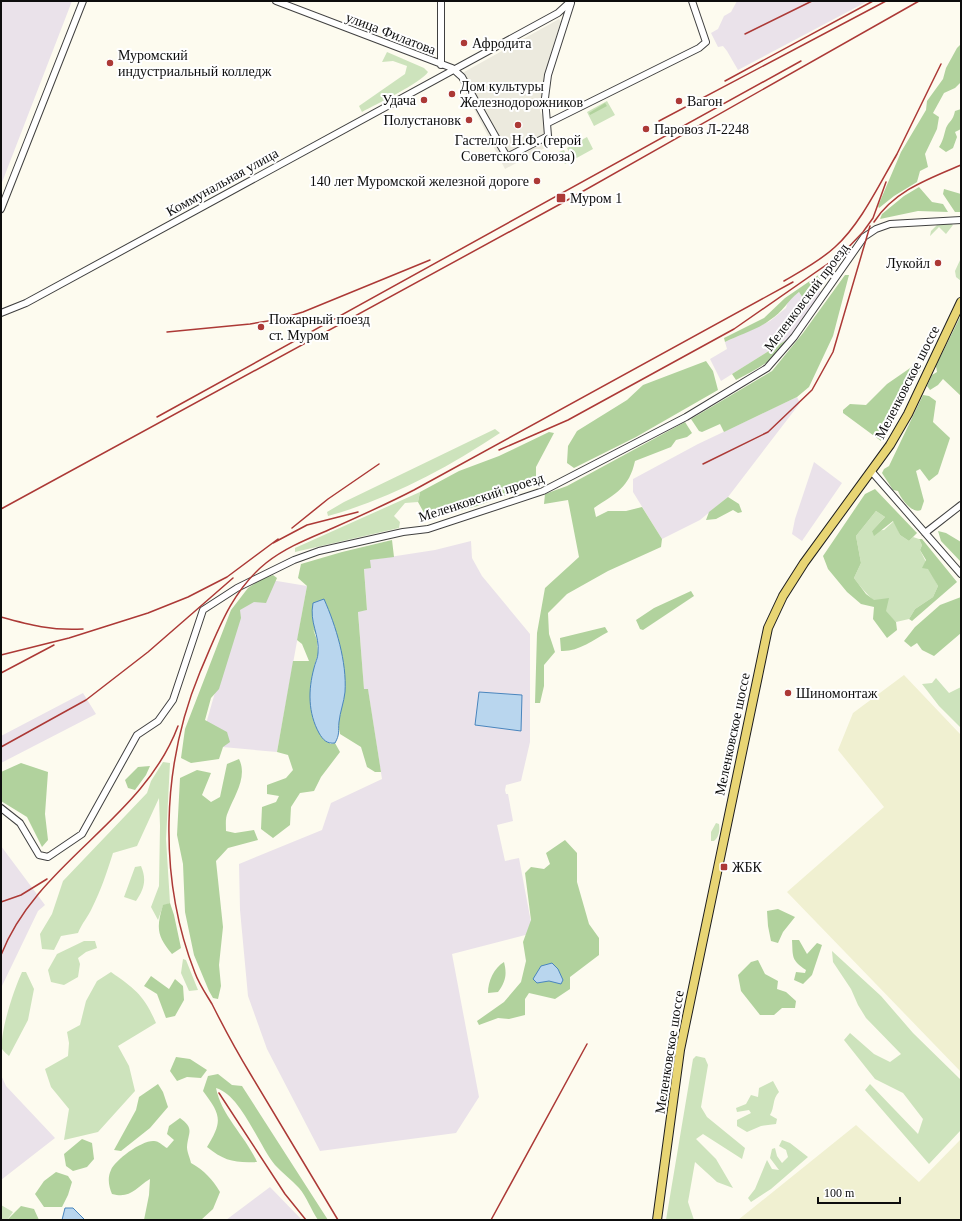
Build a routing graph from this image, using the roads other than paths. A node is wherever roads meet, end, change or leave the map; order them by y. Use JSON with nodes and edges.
{"nodes":[{"id":1,"x":83,"y":1,"type":"edge"},
{"id":2,"x":276,"y":1,"type":"edge"},
{"id":3,"x":441,"y":1,"type":"edge"},
{"id":4,"x":571,"y":1,"type":"edge"},
{"id":5,"x":692,"y":1,"type":"edge"},
{"id":6,"x":558,"y":13,"type":"junction"},
{"id":7,"x":563,"y":25,"type":"junction"},
{"id":8,"x":441,"y":65,"type":"junction"},
{"id":9,"x":452,"y":68,"type":"junction"},
{"id":10,"x":548,"y":123,"type":"junction"},
{"id":11,"x":1,"y":209,"type":"edge"},
{"id":12,"x":961,"y":220,"type":"edge"},
{"id":13,"x":961,"y":302,"type":"edge"},
{"id":14,"x":1,"y":313,"type":"edge"},
{"id":15,"x":872,"y":472,"type":"junction"},
{"id":16,"x":961,"y":505,"type":"edge"},
{"id":17,"x":925,"y":533,"type":"junction"},
{"id":18,"x":961,"y":574,"type":"edge"},
{"id":19,"x":1,"y":808,"type":"edge"},
{"id":20,"x":657,"y":1220,"type":"edge"}],
"edges":[{"from":1,"to":11,"type":"street"},
{"from":2,"to":8,"type":"street","name":"улица Филатова"},
{"from":3,"to":8,"type":"street"},
{"from":4,"to":6,"type":"street","name":"Коммунальная улица"},
{"from":4,"to":7,"type":"street"},
{"from":5,"to":10,"type":"street"},
{"from":6,"to":7,"type":"street"},
{"from":6,"to":9,"type":"street","name":"Коммунальная улица"},
{"from":7,"to":10,"type":"street"},
{"from":8,"to":9,"type":"street","name":"улица Филатова"},
{"from":9,"to":10,"type":"street"},
{"from":9,"to":14,"type":"street","name":"Коммунальная улица"},
{"from":12,"to":19,"type":"street","name":"Меленковский проезд"},
{"from":13,"to":15,"type":"main road","name":"Меленковское шоссе"},
{"from":15,"to":17,"type":"street"},
{"from":15,"to":20,"type":"main road","name":"Меленковское шоссе"},
{"from":16,"to":17,"type":"street"},
{"from":17,"to":18,"type":"street"}]}
